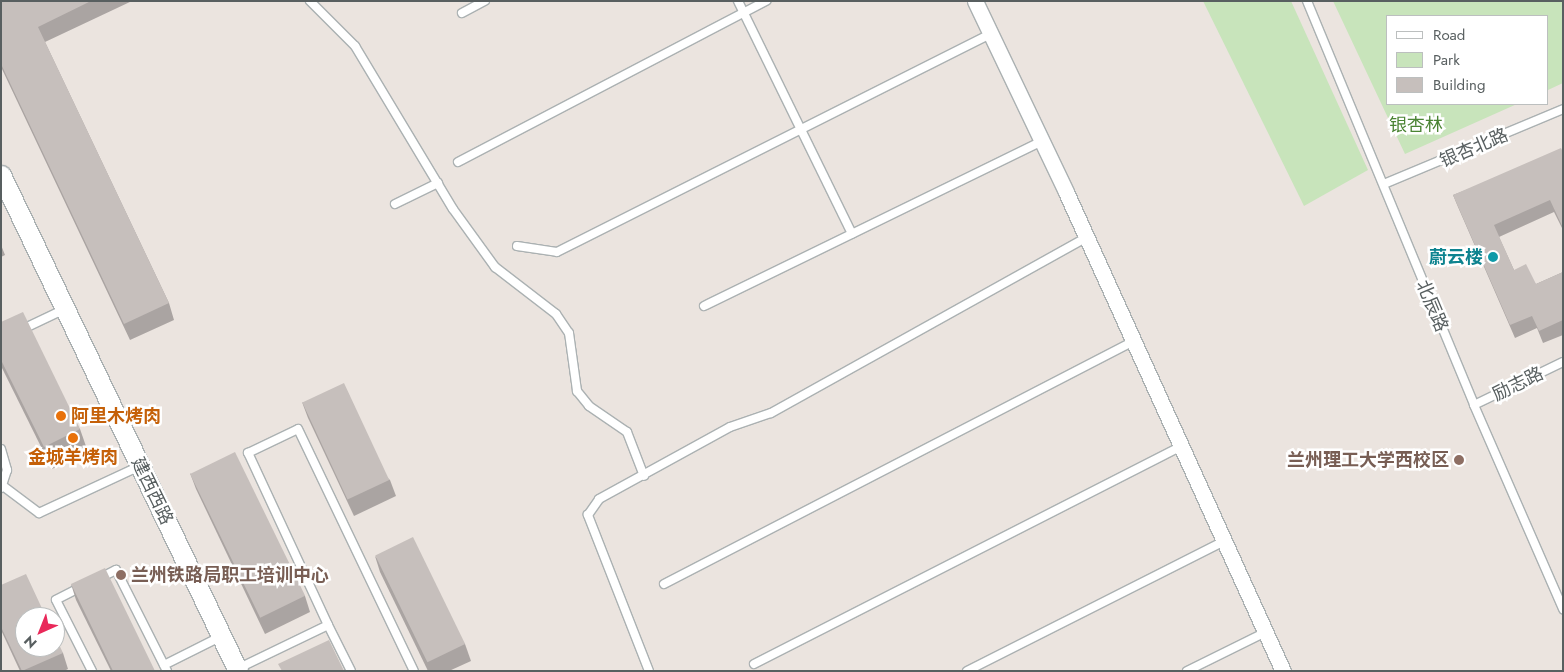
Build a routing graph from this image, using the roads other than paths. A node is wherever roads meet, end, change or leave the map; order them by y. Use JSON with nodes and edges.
{"nodes":[{"id":1,"x":310,"y":1,"type":"edge"},
{"id":2,"x":485,"y":1,"type":"edge"},
{"id":3,"x":738,"y":1,"type":"edge"},
{"id":4,"x":766,"y":1,"type":"edge"},
{"id":5,"x":975,"y":1,"type":"edge"},
{"id":6,"x":1307,"y":1,"type":"edge"},
{"id":7,"x":462,"y":13,"type":"dead end"},
{"id":8,"x":744,"y":13,"type":"junction"},
{"id":9,"x":991,"y":34,"type":"junction"},
{"id":10,"x":1563,"y":109,"type":"edge"},
{"id":11,"x":801,"y":130,"type":"junction"},
{"id":12,"x":1042,"y":141,"type":"junction"},
{"id":13,"x":458,"y":162,"type":"dead end"},
{"id":14,"x":1,"y":175,"type":"edge"},
{"id":15,"x":438,"y":183,"type":"junction"},
{"id":16,"x":1384,"y":184,"type":"junction"},
{"id":17,"x":394,"y":204,"type":"dead end"},
{"id":18,"x":852,"y":234,"type":"junction"},
{"id":19,"x":1087,"y":237,"type":"junction"},
{"id":20,"x":517,"y":246,"type":"dead end"},
{"id":21,"x":704,"y":306,"type":"dead end"},
{"id":22,"x":65,"y":308,"type":"junction"},
{"id":23,"x":10,"y":335,"type":"edge"},
{"id":24,"x":1134,"y":341,"type":"junction"},
{"id":25,"x":1563,"y":362,"type":"edge"},
{"id":26,"x":1474,"y":405,"type":"junction"},
{"id":27,"x":1181,"y":446,"type":"junction"},
{"id":28,"x":1,"y":449,"type":"edge"},
{"id":29,"x":140,"y":466,"type":"junction"},
{"id":30,"x":644,"y":476,"type":"junction"},
{"id":31,"x":2,"y":487,"type":"edge"},
{"id":32,"x":1224,"y":541,"type":"junction"},
{"id":33,"x":664,"y":584,"type":"dead end"},
{"id":34,"x":1563,"y":609,"type":"edge"},
{"id":35,"x":328,"y":625,"type":"junction"},
{"id":36,"x":1266,"y":632,"type":"junction"},
{"id":37,"x":222,"y":636,"type":"junction"},
{"id":38,"x":754,"y":664,"type":"dead end"},
{"id":39,"x":165,"y":668,"type":"edge"},
{"id":40,"x":238,"y":670,"type":"edge"},
{"id":41,"x":92,"y":671,"type":"edge"},
{"id":42,"x":351,"y":671,"type":"edge"},
{"id":43,"x":414,"y":671,"type":"edge"},
{"id":44,"x":649,"y":671,"type":"edge"},
{"id":45,"x":967,"y":671,"type":"edge"},
{"id":46,"x":1188,"y":671,"type":"edge"},
{"id":47,"x":1283,"y":671,"type":"edge"}],
"edges":[{"from":1,"to":15,"type":"lane"},
{"from":2,"to":7,"type":"lane"},
{"from":3,"to":8,"type":"lane"},
{"from":4,"to":8,"type":"lane"},
{"from":5,"to":9,"type":"street"},
{"from":6,"to":16,"type":"lane","name":"北辰路"},
{"from":8,"to":11,"type":"lane"},
{"from":8,"to":13,"type":"lane"},
{"from":9,"to":11,"type":"lane"},
{"from":9,"to":12,"type":"street"},
{"from":10,"to":16,"type":"lane","name":"银杏北路"},
{"from":11,"to":18,"type":"lane"},
{"from":11,"to":20,"type":"lane"},
{"from":12,"to":18,"type":"lane"},
{"from":12,"to":19,"type":"street"},
{"from":14,"to":22,"type":"street","name":"建西西路"},
{"from":15,"to":17,"type":"lane"},
{"from":15,"to":30,"type":"lane"},
{"from":16,"to":26,"type":"lane","name":"北辰路"},
{"from":18,"to":21,"type":"lane"},
{"from":19,"to":24,"type":"street"},
{"from":19,"to":30,"type":"lane"},
{"from":22,"to":23,"type":"lane"},
{"from":22,"to":29,"type":"street","name":"建西西路"},
{"from":24,"to":27,"type":"street"},
{"from":24,"to":33,"type":"lane"},
{"from":25,"to":26,"type":"lane","name":"励志路"},
{"from":26,"to":34,"type":"lane","name":"北辰路"},
{"from":27,"to":32,"type":"street"},
{"from":27,"to":38,"type":"lane"},
{"from":28,"to":31,"type":"lane"},
{"from":29,"to":31,"type":"lane"},
{"from":29,"to":37,"type":"street","name":"建西西路"},
{"from":30,"to":44,"type":"lane"},
{"from":32,"to":36,"type":"street"},
{"from":32,"to":45,"type":"lane"},
{"from":35,"to":40,"type":"lane"},
{"from":35,"to":42,"type":"lane"},
{"from":35,"to":43,"type":"lane"},
{"from":36,"to":46,"type":"lane"},
{"from":36,"to":47,"type":"street"},
{"from":37,"to":39,"type":"lane"},
{"from":37,"to":40,"type":"street","name":"建西西路"},
{"from":39,"to":41,"type":"lane"}]}
